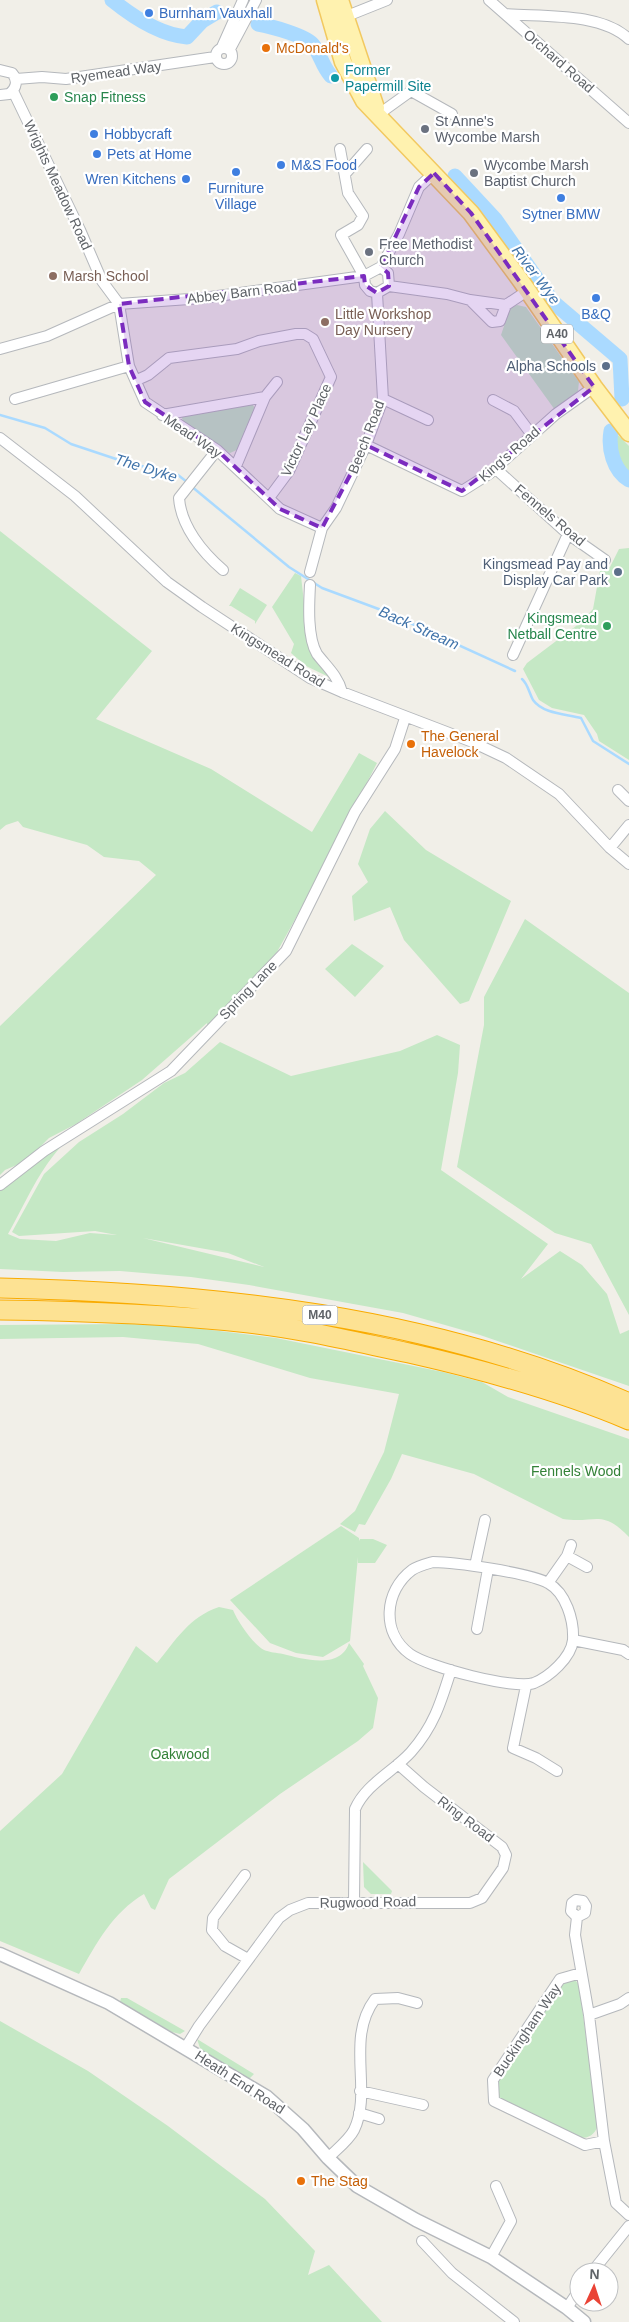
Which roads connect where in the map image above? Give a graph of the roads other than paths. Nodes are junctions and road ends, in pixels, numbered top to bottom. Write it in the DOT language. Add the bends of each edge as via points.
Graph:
graph roads {
  1 [pos="243,0"];
  2 [pos="256,0"];
  3 [pos="318,0"];
  4 [pos="325,0"];
  5 [pos="340,0"];
  6 [pos="387,0"];
  7 [pos="489,0"];
  8 [pos="506,14"];
  9 [pos="337,19"];
  10 [pos="629,39"];
  11 [pos="226,48"];
  12 [pos="215,57"];
  13 [pos="0,70"];
  14 [pos="16,79"];
  15 [pos="13,91"];
  16 [pos="0,95"];
  17 [pos="364,101"];
  18 [pos="379,114"];
  19 [pos="452,114"];
  20 [pos="629,123"];
  21 [pos="340,149"];
  22 [pos="367,149"];
  23 [pos="434,173"];
  24 [pos="345,174"];
  25 [pos="381,267"];
  26 [pos="364,276"];
  27 [pos="389,286"];
  28 [pos="527,291"];
  29 [pos="378,293"];
  30 [pos="470,300"];
  31 [pos="119,304"];
  32 [pos="506,305"];
  33 [pos="0,349"];
  34 [pos="129,366"];
  35 [pos="137,380"];
  36 [pos="277,382"];
  37 [pos="594,387"];
  38 [pos="265,397"];
  39 [pos="15,399"];
  40 [pos="383,399"];
  41 [pos="493,400"];
  42 [pos="162,415"];
  43 [pos="428,420"];
  44 [pos="629,433"];
  45 [pos="532,434"];
  46 [pos="0,438"];
  47 [pos="366,445"];
  48 [pos="217,450"];
  49 [pos="236,466"];
  50 [pos="496,469"];
  51 [pos="269,498"];
  52 [pos="322,528"];
  53 [pos="568,534"];
  54 [pos="605,560"];
  55 [pos="223,570"];
  56 [pos="310,572"];
  57 [pos="310,585"];
  58 [pos="513,655"];
  59 [pos="342,692"];
  60 [pos="405,718"];
  61 [pos="618,790"];
  62 [pos="629,801"];
  63 [pos="629,825"];
  64 [pos="610,848"];
  65 [pos="629,864"];
  66 [pos="0,1185"];
  67 [pos="0,1288"];
  68 [pos="0,1310"];
  69 [pos="629,1403"];
  70 [pos="629,1420"];
  71 [pos="485,1520"];
  72 [pos="571,1545"];
  73 [pos="567,1556"];
  74 [pos="475,1566"];
  75 [pos="587,1567"];
  76 [pos="488,1569"];
  77 [pos="548,1583"];
  78 [pos="477,1628"];
  79 [pos="573,1640"];
  80 [pos="629,1654"];
  81 [pos="451,1670"];
  82 [pos="526,1686"];
  83 [pos="398,1764"];
  84 [pos="558,1771"];
  85 [pos="244,1875"];
  86 [pos="354,1902"];
  87 [pos="470,1903"];
  88 [pos="577,1918"];
  89 [pos="0,1954"];
  90 [pos="248,1959"];
  91 [pos="581,1973"];
  92 [pos="629,1998"];
  93 [pos="417,2003"];
  94 [pos="589,2016"];
  95 [pos="186,2047"];
  96 [pos="360,2091"];
  97 [pos="423,2105"];
  98 [pos="360,2113"];
  99 [pos="378,2120"];
  100 [pos="604,2141"];
  101 [pos="328,2158"];
  102 [pos="496,2186"];
  103 [pos="629,2216"];
  104 [pos="629,2226"];
  105 [pos="422,2240"];
  106 [pos="491,2257"];
  107 [pos="600,2262"];
  108 [pos="569,2304"];
  109 [pos="566,2308"];
  110 [pos="514,2322"];
  111 [pos="584,2322"];
  1 -- 11 [label="street, Ryemead Way"];
  2 -- 11 [label="street, Ryemead Way"];
  3 -- 9 [label="main road"];
  4 -- 9 [label="main road, A40"];
  5 -- 9 [label="main road, A40"];
  6 -- 9 [label="street"];
  7 -- 8 [label="street, Orchard Road"];
  8 -- 10 [label="street" via="597,20"];
  8 -- 20 [label="street, Orchard Road"];
  9 -- 17 [label="main road, A40"];
  9 -- 17 [label="main road, A40" via="343,62"];
  9 -- 18 [label="main road, A40"];
  11 -- 12 [label="street, Ryemead Way" via="218,50"];
  11 -- 12 [label="street, Ryemead Way" via="232,57 227,63 220,63"];
  12 -- 14 [label="street, Ryemead Way" via="66,79"];
  13 -- 14 [label="street" via="8,70"];
  14 -- 15 [label="street"];
  15 -- 16 [label="street"];
  15 -- 31 [label="street, Wrights Meadow Road" via="102,281"];
  17 -- 18 [label="main road, A40"];
  18 -- 19 [label="street" via="411,91"];
  18 -- 23 [label="main road, A40"];
  21 -- 24 [label="street"];
  22 -- 24 [label="street"];
  23 -- 25 [label="street" via="419,187"];
  23 -- 28 [label="main road, A40" via="471,213"];
  24 -- 26 [label="street" via="348,193 363,216 358,225 341,235"];
  25 -- 26 [label="street, Abbey Barn Road"];
  25 -- 27 [label="street" via="388,273"];
  26 -- 29 [label="street" via="365,285"];
  26 -- 31 [label="street, Abbey Barn Road" via="203,298"];
  27 -- 29 [label="street"];
  27 -- 30 [label="street"];
  28 -- 32 [label="street"];
  28 -- 37 [label="main road, A40"];
  29 -- 40 [label="street, Beech Road"];
  30 -- 32 [label="street"];
  30 -- 32 [label="street" via="492,322 500,321"];
  31 -- 33 [label="street, Abbey Barn Road" via="47,336"];
  31 -- 34 [label="street, Mead Way"];
  34 -- 35 [label="street, Mead Way"];
  34 -- 39 [label="street"];
  35 -- 42 [label="street, Mead Way" via="146,402"];
  35 -- 51 [label="street, Victor Lay Place" via="169,358 237,349 296,334 305,334 313,339 331,377 289,471"];
  36 -- 38 [label="street"];
  37 -- 44 [label="main road, A40"];
  37 -- 45 [label="street, King's Road"];
  38 -- 42 [label="street"];
  38 -- 49 [label="street"];
  40 -- 43 [label="street"];
  40 -- 47 [label="street, Beech Road"];
  41 -- 45 [label="street" via="514,411"];
  42 -- 48 [label="street, Mead Way"];
  45 -- 50 [label="street, King's Road"];
  46 -- 59 [label="street, Kingsmead Road" via="75,496 167,582 310,678"];
  47 -- 50 [label="street, King's Road" via="462,491"];
  47 -- 52 [label="street, Beech Road" via="336,508"];
  48 -- 49 [label="street, Mead Way"];
  48 -- 55 [label="street" via="179,498 180,513 205,554"];
  49 -- 51 [label="street, Mead Way"];
  50 -- 53 [label="street, Fennels Road"];
  51 -- 52 [label="street, Mead Way" via="280,509"];
  52 -- 56 [label="street, Beech Road"];
  53 -- 54 [label="street, Fennels Road"];
  53 -- 58 [label="street"];
  57 -- 59 [label="street" via="308,618 316,652 339,681"];
  59 -- 60 [label="street, Kingsmead Road"];
  60 -- 64 [label="street, Kingsmead Road" via="470,741 506,758 559,794"];
  60 -- 66 [label="street, Spring Lane" via="395,749 355,812 286,951 171,1071 44,1151"];
  61 -- 62 [label="street"];
  63 -- 64 [label="street"];
  64 -- 65 [label="street, Kingsmead Road"];
  67 -- 69 [label="highway, M40" via="146,1294 238,1302 351,1319 431,1335 480,1349"];
  68 -- 70 [label="highway, M40" via="100,1312 250,1323 332,1337 507,1377"];
  71 -- 74 [label="street"];
  72 -- 73 [label="street"];
  73 -- 75 [label="street"];
  73 -- 77 [label="street"];
  74 -- 76 [label="street"];
  74 -- 81 [label="street" via="433,1562 413,1569 398,1583 390,1600 389,1620 394,1636 410,1654 426,1663"];
  76 -- 77 [label="street"];
  76 -- 78 [label="street"];
  77 -- 79 [label="street" via="561,1594 566,1604"];
  79 -- 80 [label="street"];
  79 -- 82 [label="street" via="560,1664 546,1678"];
  81 -- 82 [label="street"];
  81 -- 83 [label="street" via="436,1719"];
  82 -- 84 [label="street" via="514,1748"];
  83 -- 86 [label="street" via="364,1794 355,1809"];
  83 -- 87 [label="street, Ring Road" via="502,1847 506,1855 503,1868 482,1898"];
  85 -- 90 [label="street" via="213,1918 212,1930 225,1946"];
  86 -- 87 [label="street, Rugwood Road"];
  86 -- 90 [label="street, Rugwood Road" via="308,1903 290,1910"];
  88 -- 91 [label="street, Buckingham Way" via="575,1935"];
  89 -- 95 [label="street, Heath End Road" via="90,1993"];
  90 -- 95 [label="street, Rugwood Road"];
  91 -- 94 [label="street, Buckingham Way"];
  91 -- 100 [label="street, Buckingham Way" via="560,1979 493,2080 494,2101 584,2145"];
  92 -- 94 [label="street"];
  93 -- 96 [label="street" via="398,1998 375,1999 367,2009 359,2052"];
  94 -- 100 [label="street, Buckingham Way"];
  95 -- 101 [label="street, Heath End Road" via="282,2108"];
  96 -- 97 [label="street"];
  96 -- 98 [label="street"];
  98 -- 99 [label="street"];
  98 -- 101 [label="street" via="354,2131"];
  100 -- 103 [label="street, Buckingham Way" via="616,2204"];
  101 -- 106 [label="street, Heath End Road" via="357,2186 381,2201"];
  102 -- 106 [label="street" via="511,2220"];
  104 -- 107 [label="street"];
  105 -- 110 [label="street" via="452,2273"];
  106 -- 109 [label="street, Heath End Road"];
  108 -- 109 [label="street"];
  109 -- 111 [label="street, Heath End Road"];
}
